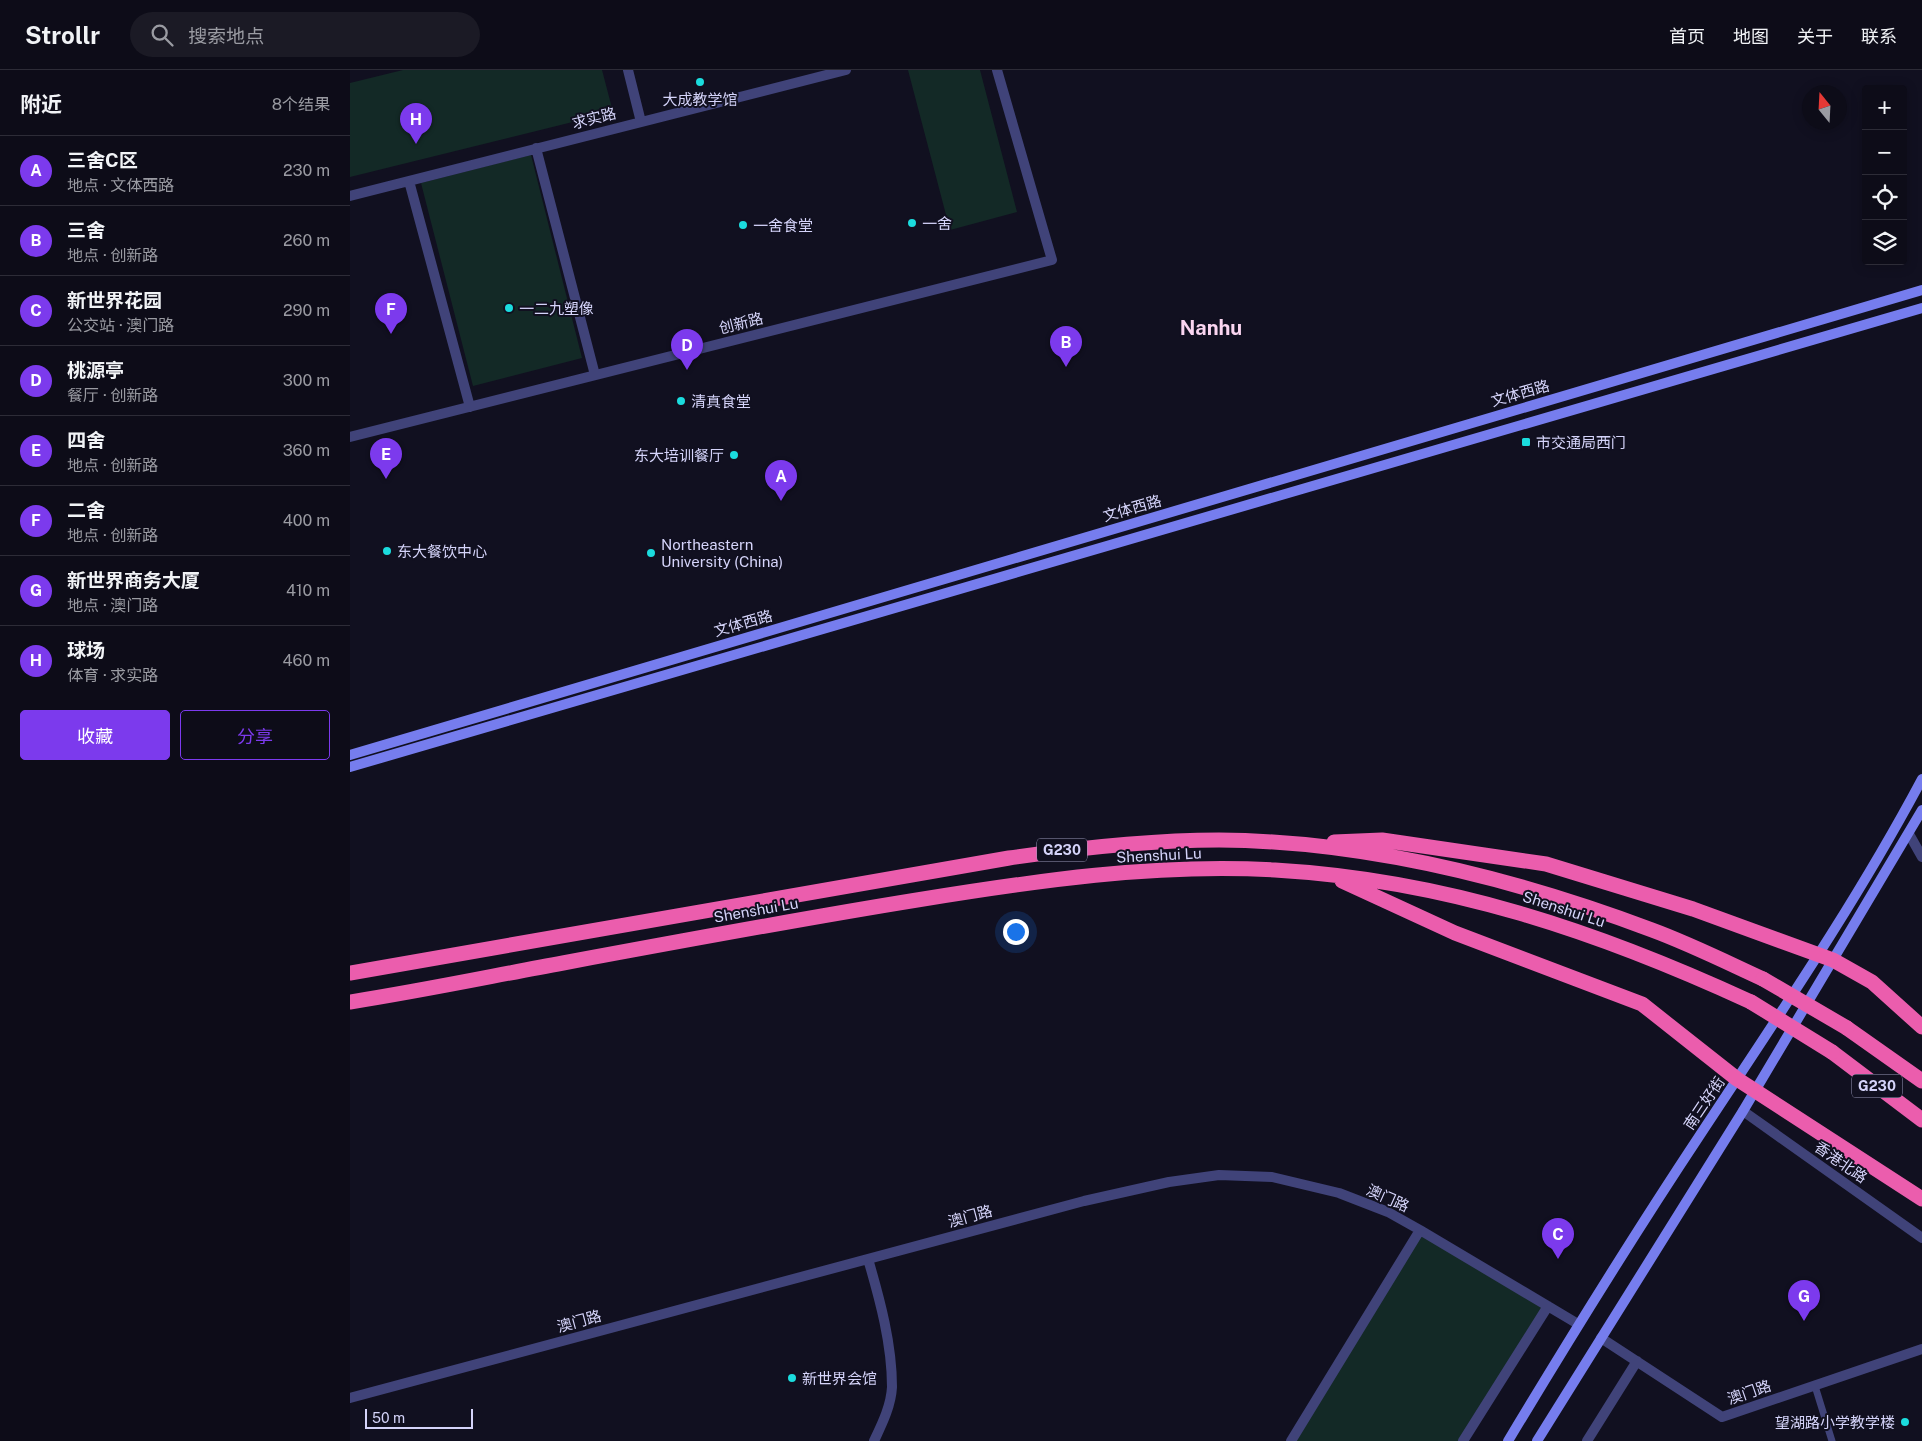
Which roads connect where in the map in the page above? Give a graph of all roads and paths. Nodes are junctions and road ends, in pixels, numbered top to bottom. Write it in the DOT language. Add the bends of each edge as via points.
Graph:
graph roads {
  1 [pos="628,70"];
  2 [pos="846,70"];
  3 [pos="997,70"];
  4 [pos="641,122"];
  5 [pos="536,148"];
  6 [pos="409,181"];
  7 [pos="350,196"];
  8 [pos="1922,290"];
  9 [pos="1922,308"];
  10 [pos="595,375"];
  11 [pos="470,407"];
  12 [pos="350,437"];
  13 [pos="350,755"];
  14 [pos="350,767"];
  15 [pos="1922,780"];
  16 [pos="1922,810"];
  17 [pos="1909,834"];
  18 [pos="1271,843"];
  19 [pos="1922,857"];
  20 [pos="1328,876"];
  21 [pos="1826,958"];
  22 [pos="350,973"];
  23 [pos="350,1002"];
  24 [pos="1922,1027"];
  25 [pos="1737,1079"];
  26 [pos="1922,1081"];
  27 [pos="1753,1090"];
  28 [pos="1743,1111"];
  29 [pos="1922,1120"];
  30 [pos="1922,1199"];
  31 [pos="1420,1230"];
  32 [pos="1922,1238"];
  33 [pos="868,1259"];
  34 [pos="1548,1306"];
  35 [pos="1578,1324"];
  36 [pos="1601,1338"];
  37 [pos="1922,1349"];
  38 [pos="1637,1361"];
  39 [pos="1815,1386"];
  40 [pos="350,1398"];
  41 [pos="874,1441"];
  42 [pos="1291,1441"];
  43 [pos="1463,1441"];
  44 [pos="1508,1441"];
  45 [pos="1537,1441"];
  46 [pos="1587,1441"];
  47 [pos="1832,1441"];
  1 -- 4 [label="street"];
  2 -- 4 [label="street, 求实路"];
  3 -- 10 [label="street, 创新路" via="1052,260"];
  4 -- 5 [label="street, 求实路"];
  5 -- 6 [label="street, 求实路"];
  5 -- 10 [label="street"];
  6 -- 7 [label="street, 求实路"];
  6 -- 11 [label="street"];
  8 -- 13 [label="street, 文体西路"];
  9 -- 14 [label="street, 文体西路"];
  10 -- 11 [label="street, 创新路"];
  11 -- 12 [label="street, 创新路"];
  15 -- 21 [label="street, 南三好街"];
  16 -- 17 [label="street"];
  17 -- 19 [label="street"];
  17 -- 21 [label="street"];
  18 -- 21 [label="highway" via="1382,840 1546,864 1693,909"];
  18 -- 22 [label="highway, Shenshui Lu / G230" via="1181,841 1058,850"];
  18 -- 26 [label="highway, Shenshui Lu / G230, bridge" via="1406,860 1462,871 1527,888 1654,930 1763,979 1847,1028"];
  20 -- 23 [label="highway, Shenshui Lu / G230" via="1276,870 1183,870 1025,884 838,913"];
  20 -- 25 [label="highway" via="1455,932 1642,1004"];
  20 -- 29 [label="highway, Shenshui Lu / G230, bridge" via="1389,882 1492,904 1642,953 1751,1002 1832,1052"];
  21 -- 24 [label="highway" via="1872,982"];
  21 -- 25 [label="street, 南三好街"];
  21 -- 27 [label="street"];
  25 -- 27 [label="highway"];
  25 -- 35 [label="street, 南三好街"];
  27 -- 28 [label="street"];
  27 -- 30 [label="highway"];
  28 -- 32 [label="street, 香港北路"];
  28 -- 36 [label="street"];
  31 -- 33 [label="street, 澳门路" via="1388,1212 1339,1193 1272,1177 1219,1176 1169,1182 1084,1201"];
  31 -- 34 [label="street, 澳门路"];
  31 -- 42 [label="street"];
  33 -- 40 [label="street, 澳门路"];
  33 -- 41 [label="street" via="882,1310 892,1388 886,1415"];
  34 -- 35 [label="street, 澳门路"];
  34 -- 43 [label="street"];
  35 -- 44 [label="street, 南三好街"];
  36 -- 38 [label="street, 澳门路"];
  36 -- 45 [label="street"];
  37 -- 39 [label="street, 澳门路"];
  38 -- 39 [label="street, 澳门路" via="1722,1417"];
  38 -- 46 [label="street"];
  39 -- 47 [label="lane"];
}
